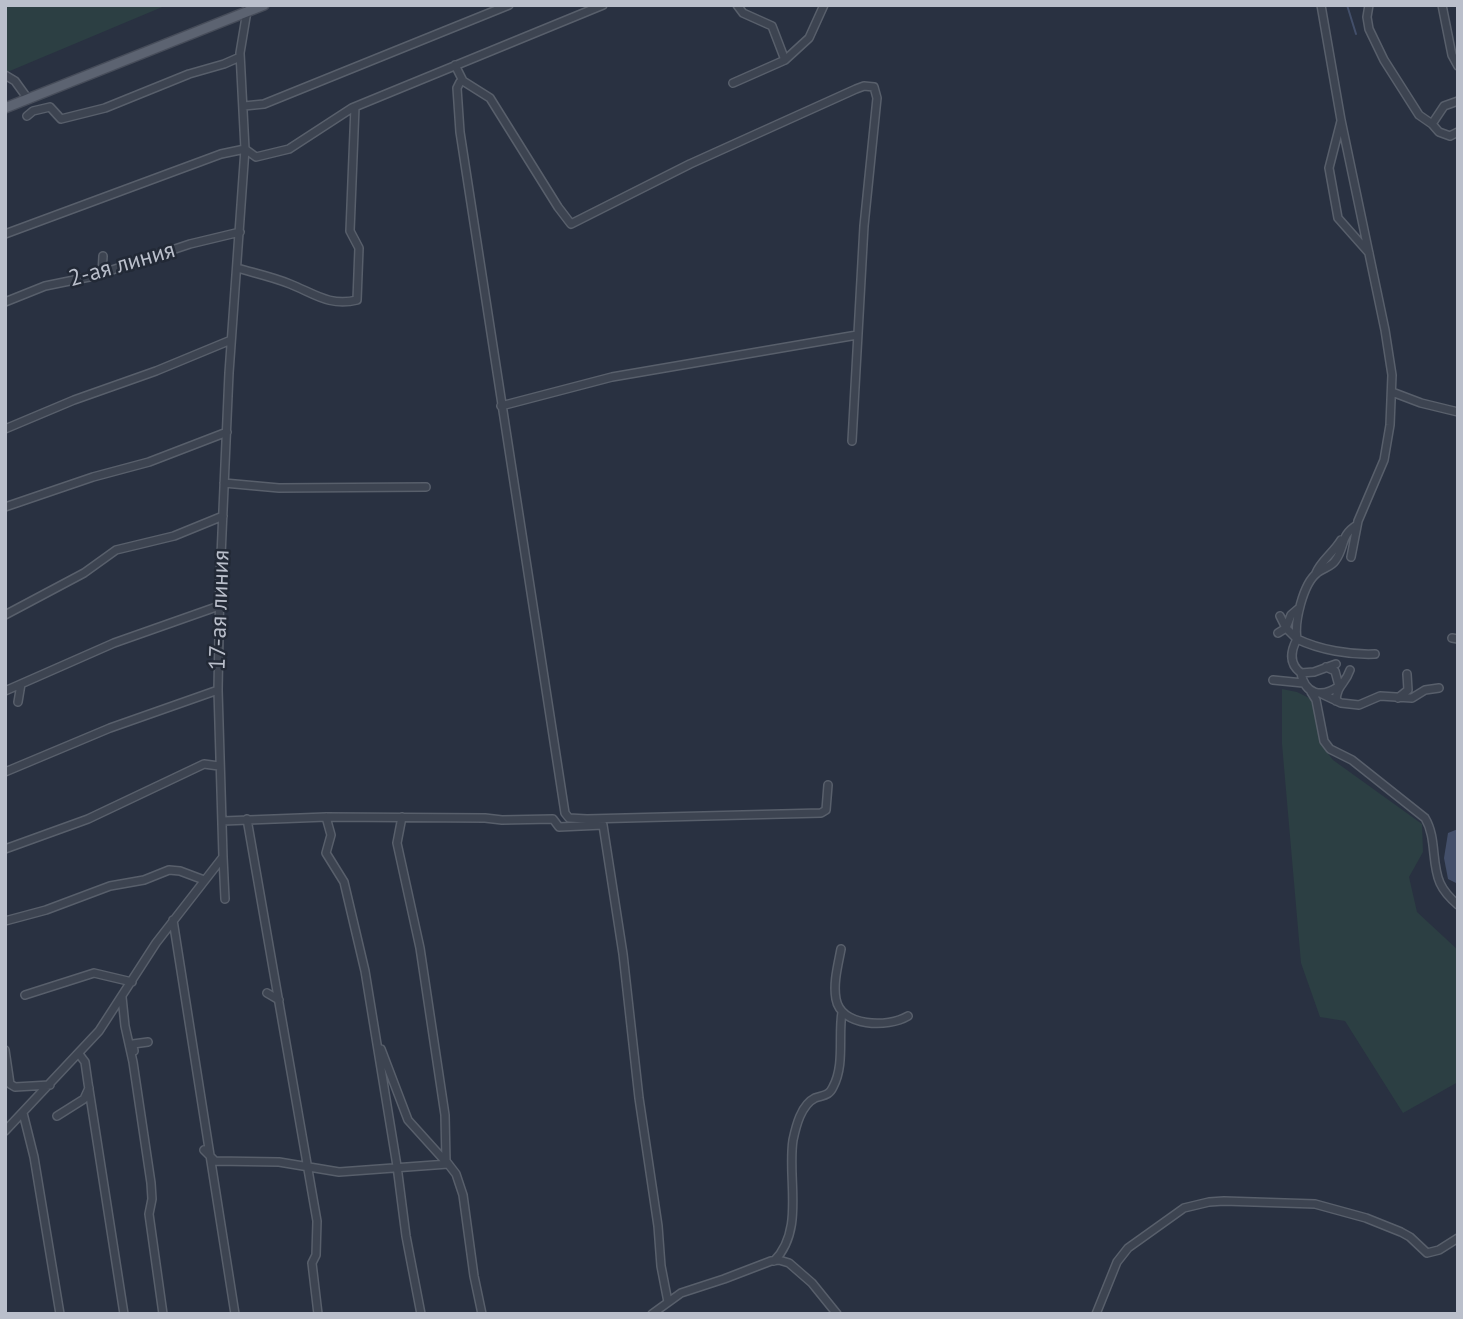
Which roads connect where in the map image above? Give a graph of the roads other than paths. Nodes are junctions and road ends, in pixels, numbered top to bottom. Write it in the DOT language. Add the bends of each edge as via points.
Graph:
graph roads {
  1 [pos="264,5"];
  2 [pos="509,5"];
  3 [pos="603,5"];
  4 [pos="737,5"];
  5 [pos="824,5"];
  6 [pos="1321,5"];
  7 [pos="1369,5"];
  8 [pos="1442,5"];
  9 [pos="247,9"];
  10 [pos="240,57"];
  11 [pos="785,60"];
  12 [pos="455,65"];
  13 [pos="1458,66"];
  14 [pos="5,75"];
  15 [pos="463,81"];
  16 [pos="733,83"];
  17 [pos="28,99"];
  18 [pos="1458,100"];
  19 [pos="244,106"];
  20 [pos="355,107"];
  21 [pos="5,108"];
  22 [pos="27,116"];
  23 [pos="1341,120"];
  24 [pos="1432,124"];
  25 [pos="1458,132"];
  26 [pos="245,149"];
  27 [pos="240,232"];
  28 [pos="5,234"];
  29 [pos="1369,253"];
  30 [pos="103,256"];
  31 [pos="237,268"];
  32 [pos="102,274"];
  33 [pos="5,302"];
  34 [pos="857,335"];
  35 [pos="231,340"];
  36 [pos="1392,392"];
  37 [pos="501,407"];
  38 [pos="1458,412"];
  39 [pos="5,429"];
  40 [pos="227,432"];
  41 [pos="852,441"];
  42 [pos="224,483"];
  43 [pos="426,486"];
  44 [pos="5,507"];
  45 [pos="223,516"];
  46 [pos="1357,525"];
  47 [pos="1351,556"];
  48 [pos="219,606"];
  49 [pos="1298,608"];
  50 [pos="5,615"];
  51 [pos="1279,616"];
  52 [pos="1286,628"];
  53 [pos="1278,634"];
  54 [pos="1297,639"];
  55 [pos="1375,654"];
  56 [pos="1292,660"];
  57 [pos="1336,664"];
  58 [pos="1325,667"];
  59 [pos="1350,670"];
  60 [pos="1301,673"];
  61 [pos="1407,674"];
  62 [pos="1273,680"];
  63 [pos="1300,682"];
  64 [pos="20,684"];
  65 [pos="1339,686"];
  66 [pos="1439,688"];
  67 [pos="218,690"];
  68 [pos="5,691"];
  69 [pos="1311,692"];
  70 [pos="1322,694"];
  71 [pos="1407,696"];
  72 [pos="1336,701"];
  73 [pos="18,702"];
  74 [pos="219,766"];
  75 [pos="5,772"];
  76 [pos="828,785"];
  77 [pos="326,817"];
  78 [pos="402,817"];
  79 [pos="247,819"];
  80 [pos="223,821"];
  81 [pos="5,849"];
  82 [pos="223,857"];
  83 [pos="204,880"];
  84 [pos="225,899"];
  85 [pos="1457,904"];
  86 [pos="5,920"];
  87 [pos="173,920"];
  88 [pos="841,949"];
  89 [pos="132,982"];
  90 [pos="267,993"];
  91 [pos="25,995"];
  92 [pos="122,996"];
  93 [pos="279,1000"];
  94 [pos="842,1012"];
  95 [pos="908,1016"];
  96 [pos="377,1040"];
  97 [pos="148,1042"];
  98 [pos="5,1050"];
  99 [pos="79,1054"];
  100 [pos="133,1062"];
  101 [pos="50,1085"];
  102 [pos="89,1087"];
  103 [pos="77,1104"];
  104 [pos="23,1113"];
  105 [pos="93,1115"];
  106 [pos="57,1116"];
  107 [pos="5,1131"];
  108 [pos="204,1150"];
  109 [pos="211,1157"];
  110 [pos="448,1164"];
  111 [pos="397,1166"];
  112 [pos="306,1167"];
  113 [pos="1458,1238"];
  114 [pos="774,1261"];
  115 [pos="668,1302"];
  116 [pos="60,1314"];
  117 [pos="124,1314"];
  118 [pos="163,1314"];
  119 [pos="234,1314"];
  120 [pos="318,1314"];
  121 [pos="421,1314"];
  122 [pos="482,1314"];
  123 [pos="652,1314"];
  124 [pos="837,1314"];
  125 [pos="1096,1314"];
  1 -- 9 [label="main road"];
  2 -- 19 [label="street" via="264,104"];
  3 -- 12 [label="street"];
  4 -- 11 [label="street" via="743,13 772,26"];
  5 -- 11 [label="street" via="809,38"];
  6 -- 23 [label="street"];
  7 -- 24 [label="street" via="1369,29 1384,60 1419,115"];
  8 -- 13 [label="street"];
  9 -- 10 [label="street, 17-ая линия"];
  9 -- 17 [label="main road"];
  10 -- 19 [label="street, 17-ая линия"];
  10 -- 22 [label="street" via="105,108 61,119 50,107"];
  11 -- 16 [label="street"];
  12 -- 15 [label="street"];
  12 -- 20 [label="street"];
  14 -- 17 [label="street"];
  15 -- 34 [label="street" via="491,98 572,224 698,160 856,89 874,88 877,97"];
  15 -- 37 [label="street" via="457,88 460,132"];
  17 -- 21 [label="main road"];
  18 -- 24 [label="street" via="1444,106"];
  19 -- 26 [label="street, 17-ая линия"];
  20 -- 26 [label="street" via="289,149 256,157"];
  20 -- 31 [label="street" via="350,231 359,248 356,300 325,301 288,283"];
  23 -- 29 [label="street"];
  23 -- 29 [label="street" via="1329,168 1338,218"];
  24 -- 25 [label="street" via="1450,136"];
  26 -- 27 [label="street, 17-ая линия"];
  26 -- 28 [label="street" via="194,163"];
  27 -- 31 [label="street, 17-ая линия"];
  27 -- 32 [label="street, 2-ая линия"];
  29 -- 36 [label="street"];
  30 -- 32 [label="street"];
  31 -- 35 [label="street, 17-ая линия"];
  32 -- 33 [label="street, 2-ая линия" via="46,286"];
  34 -- 37 [label="street" via="604,379"];
  34 -- 41 [label="street"];
  35 -- 39 [label="street"];
  35 -- 40 [label="street, 17-ая линия"];
  36 -- 38 [label="street"];
  36 -- 46 [label="street" via="1384,460"];
  37 -- 76 [label="street" via="569,818 821,813 826,810"];
  40 -- 42 [label="street, 17-ая линия"];
  40 -- 44 [label="street"];
  42 -- 43 [label="street" via="279,488"];
  42 -- 45 [label="street, 17-ая линия"];
  45 -- 48 [label="street, 17-ая линия"];
  45 -- 50 [label="street" via="160,540 116,550 84,573"];
  46 -- 47 [label="street"];
  46 -- 49 [label="street" via="1347,531 1335,562 1316,573"];
  48 -- 64 [label="street" via="137,634"];
  48 -- 67 [label="street, 17-ая линия"];
  49 -- 52 [label="street"];
  49 -- 54 [label="street"];
  51 -- 52 [label="street"];
  52 -- 53 [label="street"];
  52 -- 54 [label="street"];
  54 -- 55 [label="street" via="1324,648"];
  54 -- 56 [label="street"];
  56 -- 60 [label="street"];
  56 -- 63 [label="street" via="1291,674"];
  57 -- 58 [label="street"];
  58 -- 60 [label="street"];
  58 -- 65 [label="street" via="1335,671"];
  59 -- 65 [label="street"];
  60 -- 63 [label="street"];
  61 -- 71 [label="street"];
  62 -- 63 [label="street"];
  63 -- 69 [label="street"];
  64 -- 68 [label="street"];
  64 -- 73 [label="street"];
  65 -- 70 [label="street"];
  65 -- 72 [label="street"];
  66 -- 71 [label="street"];
  67 -- 74 [label="street, 17-ая линия"];
  67 -- 75 [label="street"];
  69 -- 70 [label="street"];
  69 -- 85 [label="street" via="1330,749 1352,760 1426,818 1440,883"];
  70 -- 72 [label="street"];
  71 -- 72 [label="street" via="1372,698 1359,705"];
  74 -- 80 [label="street, 17-ая линия"];
  74 -- 81 [label="street" via="204,764 88,819"];
  77 -- 78 [label="street"];
  77 -- 79 [label="street"];
  77 -- 96 [label="street" via="331,835 326,853 344,882"];
  78 -- 110 [label="street" via="397,844 420,948"];
  78 -- 115 [label="street" via="553,819 559,827 603,825"];
  79 -- 80 [label="street"];
  79 -- 93 [label="street"];
  80 -- 82 [label="street, 17-ая линия"];
  82 -- 83 [label="street"];
  82 -- 84 [label="street, 17-ая линия"];
  83 -- 86 [label="street" via="169,870"];
  83 -- 87 [label="street"];
  87 -- 89 [label="street"];
  87 -- 109 [label="street"];
  88 -- 94 [label="street" via="835,998"];
  89 -- 91 [label="street" via="94,973"];
  89 -- 92 [label="street"];
  90 -- 93 [label="street"];
  92 -- 99 [label="street"];
  92 -- 100 [label="street"];
  93 -- 112 [label="street"];
  94 -- 95 [label="street" via="881,1024"];
  94 -- 114 [label="street" via="841,1048 832,1089 806,1105 793,1140 793,1211 788,1242"];
  96 -- 110 [label="street" via="408,1120"];
  96 -- 111 [label="street"];
  97 -- 100 [label="street" via="133,1044"];
  98 -- 101 [label="street" via="10,1084"];
  99 -- 101 [label="street"];
  99 -- 102 [label="street"];
  100 -- 118 [label="street" via="151,1183 149,1214"];
  101 -- 104 [label="street"];
  102 -- 103 [label="street"];
  102 -- 105 [label="street"];
  103 -- 105 [label="street"];
  103 -- 106 [label="street"];
  104 -- 107 [label="street"];
  104 -- 116 [label="street"];
  105 -- 117 [label="street"];
  108 -- 109 [label="street"];
  109 -- 112 [label="street" via="215,1161"];
  109 -- 119 [label="street"];
  110 -- 111 [label="street"];
  110 -- 122 [label="street" via="463,1195"];
  111 -- 112 [label="street" via="339,1172"];
  111 -- 121 [label="street"];
  112 -- 120 [label="street" via="317,1222 312,1263"];
  113 -- 125 [label="street" via="1427,1254 1401,1232 1327,1207 1250,1200 1194,1205 1128,1248 1117,1262"];
  114 -- 115 [label="street"];
  114 -- 124 [label="street" via="794,1267"];
  115 -- 123 [label="street"];
}
